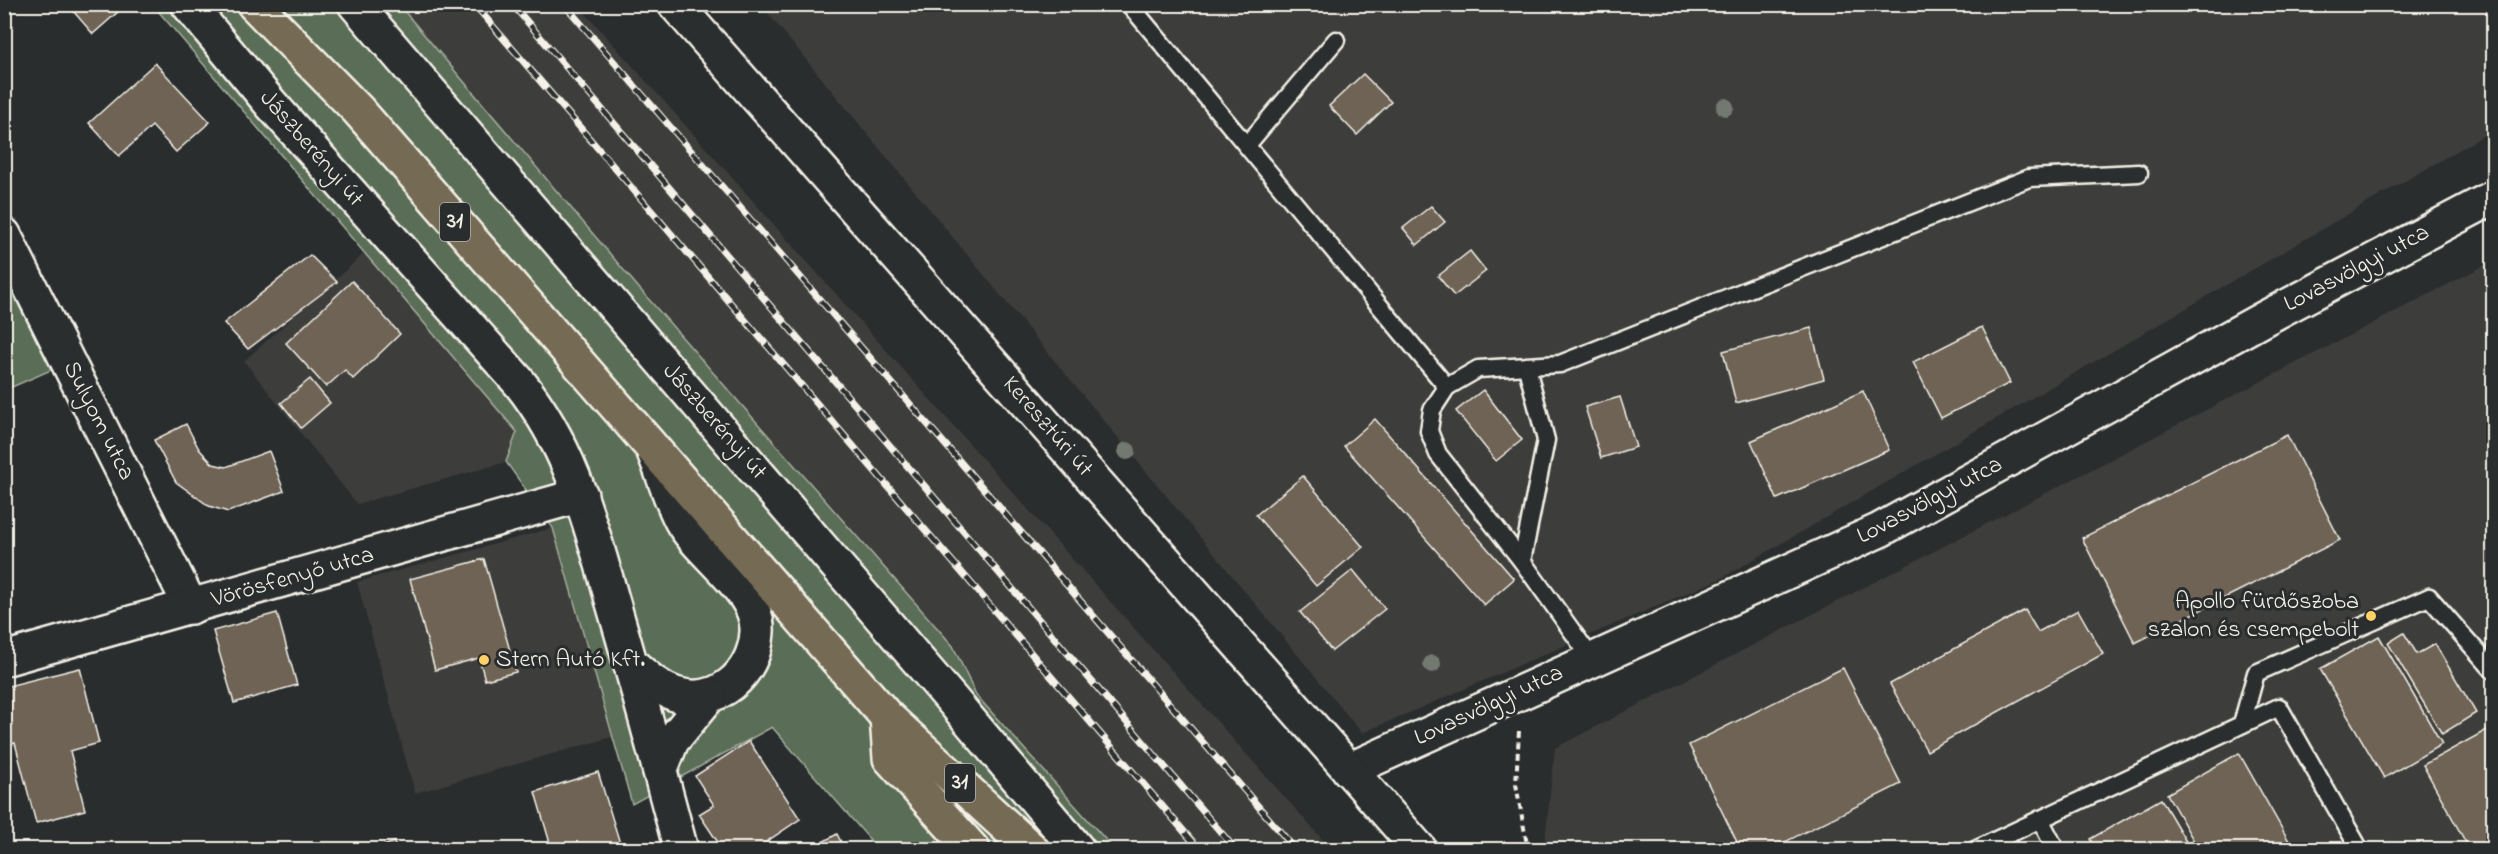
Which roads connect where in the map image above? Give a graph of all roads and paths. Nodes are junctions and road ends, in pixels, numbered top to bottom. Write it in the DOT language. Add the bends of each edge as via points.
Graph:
graph roads {
  1 [pos="188,4"];
  2 [pos="254,4"];
  3 [pos="675,4"];
  4 [pos="1129,4"];
  5 [pos="360,9"];
  6 [pos="1336,40"];
  7 [pos="1246,145"];
  8 [pos="2139,173"];
  9 [pos="2493,197"];
  10 [pos="4,235"];
  11 [pos="1527,368"];
  12 [pos="1447,387"];
  13 [pos="651,445"];
  14 [pos="581,495"];
  15 [pos="1522,561"];
  16 [pos="191,607"];
  17 [pos="4,659"];
  18 [pos="1592,659"];
  19 [pos="630,663"];
  20 [pos="2493,670"];
  21 [pos="1522,690"];
  22 [pos="710,696"];
  23 [pos="888,717"];
  24 [pos="2242,724"];
  25 [pos="1349,770"];
  26 [pos="660,771"];
  27 [pos="2040,819"];
  28 [pos="1073,847"];
  29 [pos="681,849"];
  30 [pos="973,849"];
  31 [pos="1032,849"];
  32 [pos="1420,849"];
  33 [pos="1528,849"];
  34 [pos="1975,849"];
  35 [pos="2056,849"];
  36 [pos="2360,849"];
  1 -- 14 [label="street, Jászberényi út" via="271,104 541,409"];
  2 -- 13 [label="main road, 31" via="358,110"];
  3 -- 25 [label="street, Keresztúri út"];
  4 -- 7 [label="lane"];
  5 -- 28 [label="street, Jászberényi út" via="953,700"];
  6 -- 7 [label="lane"];
  7 -- 12 [label="lane"];
  8 -- 11 [label="lane" via="2029,178 1560,364"];
  9 -- 18 [label="street, Lovasvölgyi utca" via="1880,530"];
  10 -- 16 [label="street, Sulyom utca"];
  11 -- 12 [label="lane" via="1478,369"];
  11 -- 15 [label="lane" via="1546,440"];
  12 -- 15 [label="lane" via="1432,410 1429,431 1437,454"];
  13 -- 22 [label="street" via="681,522 749,602 755,616 757,631 748,663 724,690"];
  13 -- 23 [label="main road, 31"];
  14 -- 16 [label="street, Vörösfenyő utca"];
  14 -- 19 [label="street, Jászberényi út"];
  15 -- 18 [label="lane"];
  16 -- 17 [label="street, Vörösfenyő utca"];
  18 -- 21 [label="street, Lovasvölgyi utca"];
  19 -- 22 [label="street" via="660,688 692,698"];
  19 -- 26 [label="street, Jászberényi út"];
  20 -- 24 [label="lane" via="2429,597 2256,673"];
  21 -- 25 [label="street, Lovasvölgyi utca"];
  21 -- 33 [label="path" via="1516,784"];
  22 -- 26 [label="street" via="672,741"];
  23 -- 30 [label="main road, 31" via="890,758"];
  23 -- 31 [label="main road, 31"];
  24 -- 27 [label="lane"];
  24 -- 36 [label="lane" via="2278,707"];
  25 -- 32 [label="street, Keresztúri út"];
  26 -- 29 [label="street, Jászberényi út"];
  27 -- 34 [label="lane"];
  27 -- 35 [label="lane"];
}
